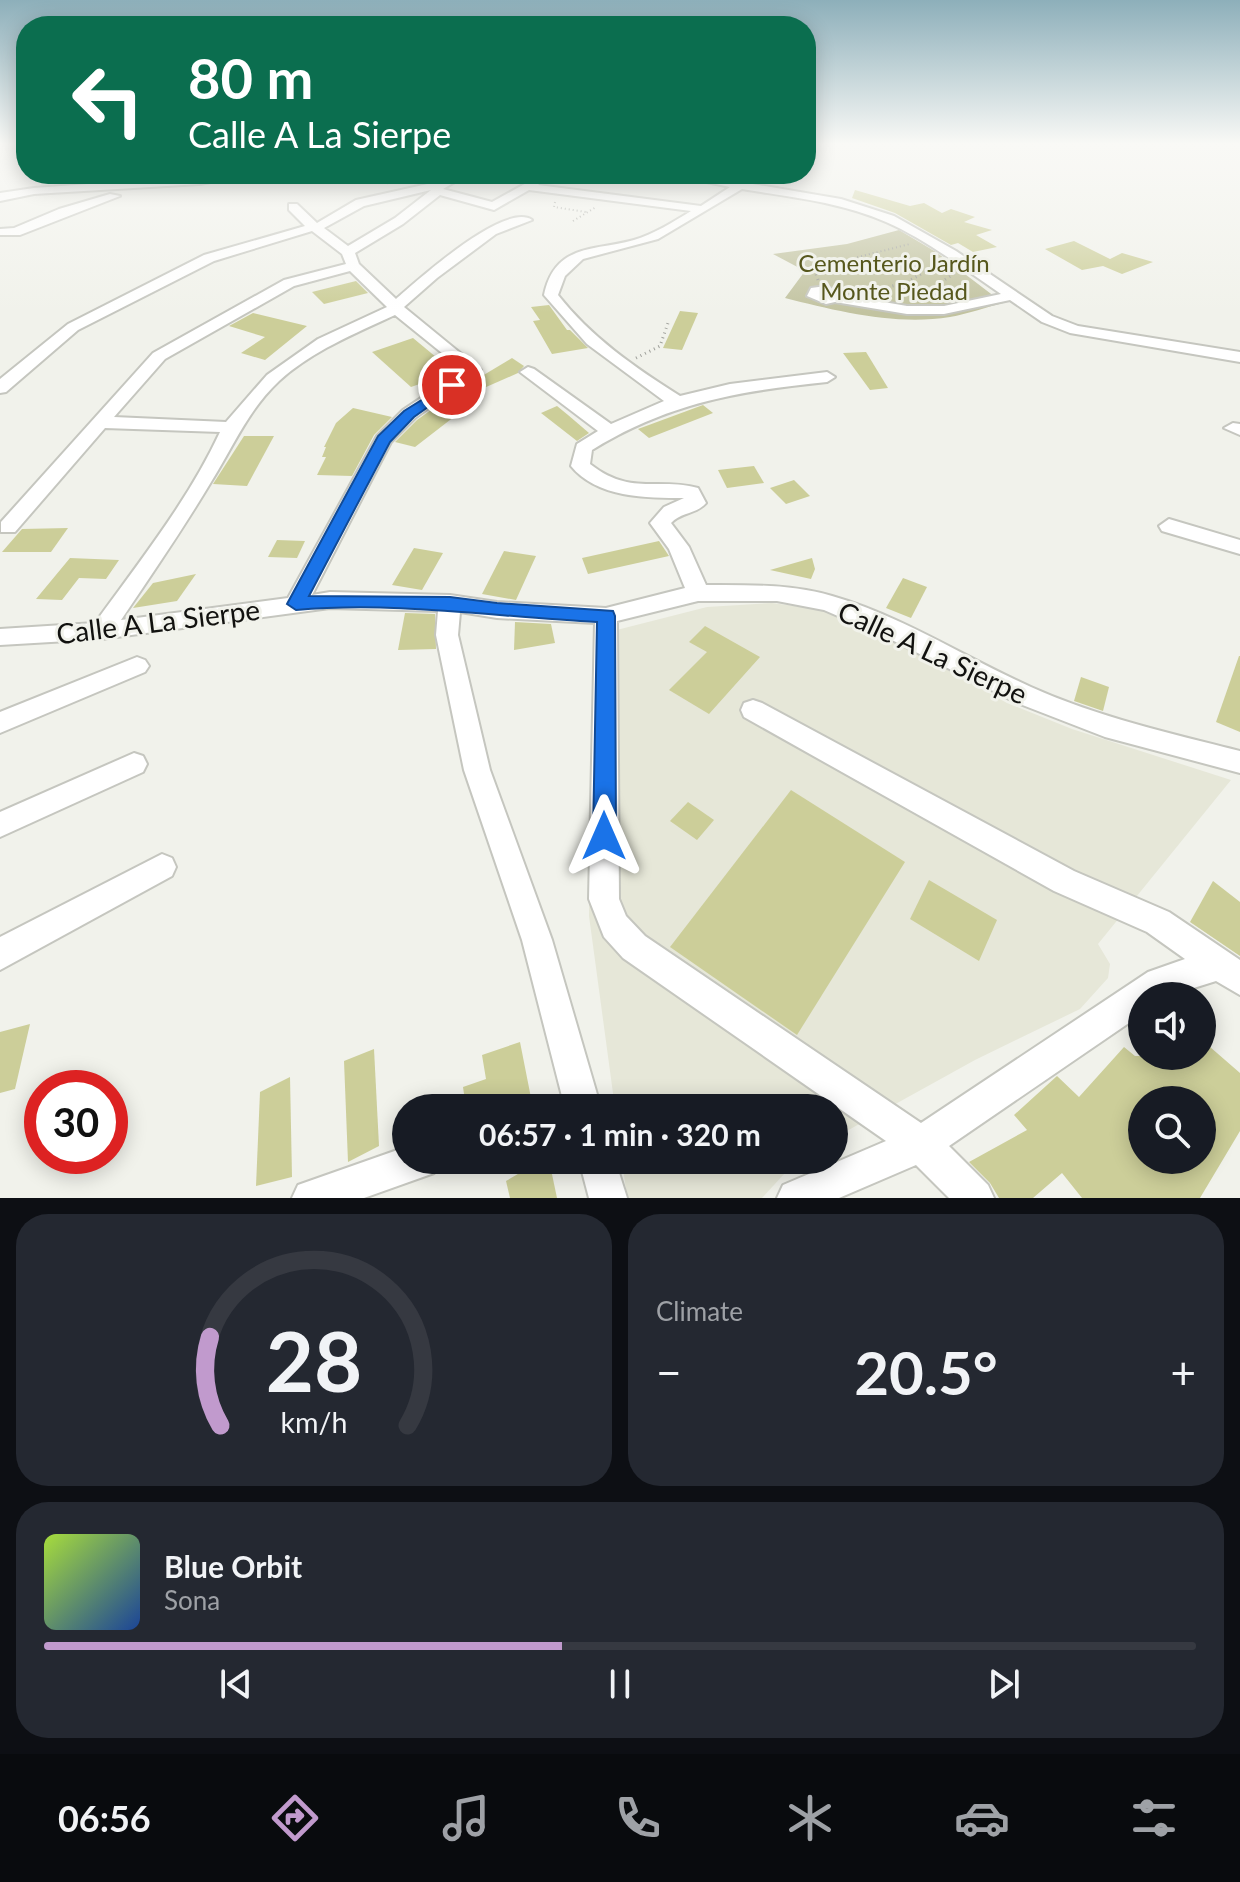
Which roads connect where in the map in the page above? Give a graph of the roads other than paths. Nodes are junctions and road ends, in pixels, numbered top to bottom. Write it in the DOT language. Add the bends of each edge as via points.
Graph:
graph roads {
  1 [pos="23,201"];
  2 [pos="37,201"];
  3 [pos="96,201"];
  4 [pos="369,201"];
  5 [pos="422,201"];
  6 [pos="478,201"];
  7 [pos="504,201"];
  8 [pos="637,201"];
  9 [pos="714,201"];
  10 [pos="830,201"];
  11 [pos="30,202"];
  12 [pos="293,207"];
  13 [pos="700,209"];
  14 [pos="526,220"];
  15 [pos="315,228"];
  16 [pos="1,233"];
  17 [pos="350,259"];
  18 [pos="831,295"];
  19 [pos="1011,296"];
  20 [pos="397,307"];
  21 [pos="1240,357"];
  22 [pos="528,372"];
  23 [pos="827,377"];
  24 [pos="0,388"];
  25 [pos="677,402"];
  26 [pos="98,422"];
  27 [pos="231,427"];
  28 [pos="609,431"];
  29 [pos="1169,526"];
  30 [pos="8,527"];
  31 [pos="1240,547"];
  32 [pos="698,593"];
  33 [pos="450,603"];
  34 [pos="296,604"];
  35 [pos="606,616"];
  36 [pos="102,631"];
  37 [pos="0,637"];
  38 [pos="137,666"];
  39 [pos="753,710"];
  40 [pos="0,723"];
  41 [pos="1240,762"];
  42 [pos="134,764"];
  43 [pos="0,825"];
  44 [pos="162,867"];
  45 [pos="0,954"];
  46 [pos="1229,972"];
  47 [pos="577,1094"];
  48 [pos="921,1144"];
  49 [pos="392,1170"];
  50 [pos="601,1174"];
  51 [pos="311,1198"];
  52 [pos="608,1198"];
  53 [pos="796,1198"];
  54 [pos="975,1198"];
  1 -- 11 [label="street"];
  2 -- 11 [label="street"];
  3 -- 16 [label="street"];
  4 -- 15 [label="street"];
  5 -- 17 [label="street"];
  6 -- 7 [label="street" via="494,206"];
  8 -- 13 [label="street"];
  9 -- 13 [label="street"];
  10 -- 19 [label="street" via="890,219"];
  11 -- 16 [label="street"];
  12 -- 15 [label="street"];
  13 -- 25 [label="street" via="637,243 586,252 552,285 551,295 563,313 597,347"];
  14 -- 20 [label="street" via="492,231"];
  15 -- 17 [label="street"];
  15 -- 24 [label="street" via="197,263 73,327"];
  17 -- 20 [label="street"];
  17 -- 26 [label="street" via="289,283 159,356"];
  18 -- 19 [label="street" via="901,309 944,310"];
  19 -- 21 [label="street" via="1075,330"];
  20 -- 27 [label="street" via="323,342 273,378"];
  20 -- 34 [label="street" via="473,370 409,414 383,440"];
  22 -- 28 [label="street"];
  23 -- 25 [label="street" via="705,392"];
  25 -- 28 [label="street"];
  26 -- 27 [label="street"];
  26 -- 30 [label="street"];
  27 -- 36 [label="street" via="172,530"];
  28 -- 32 [label="street" via="583,448 580,466 602,483 650,492 691,492 696,503 671,511 660,523 679,547"];
  29 -- 31 [label="street"];
  32 -- 35 [label="street, Calle A La Sierpe"];
  32 -- 41 [label="street, Calle A La Sierpe" via="777,593 829,603 1049,705 1114,730"];
  33 -- 34 [label="street, Calle A La Sierpe"];
  33 -- 35 [label="street, Calle A La Sierpe"];
  33 -- 47 [label="street" via="447,635 477,770 537,940"];
  34 -- 36 [label="street, Calle A La Sierpe"];
  35 -- 48 [label="street" via="604,899 615,926 634,947"];
  36 -- 37 [label="street, Calle A La Sierpe"];
  38 -- 40 [label="street"];
  39 -- 46 [label="street" via="1064,881 1158,922"];
  42 -- 43 [label="street"];
  44 -- 45 [label="street"];
  46 -- 48 [label="street" via="1159,983"];
  48 -- 53 [label="street"];
  48 -- 54 [label="street"];
  49 -- 51 [label="street"];
  50 -- 52 [label="street"];
}
